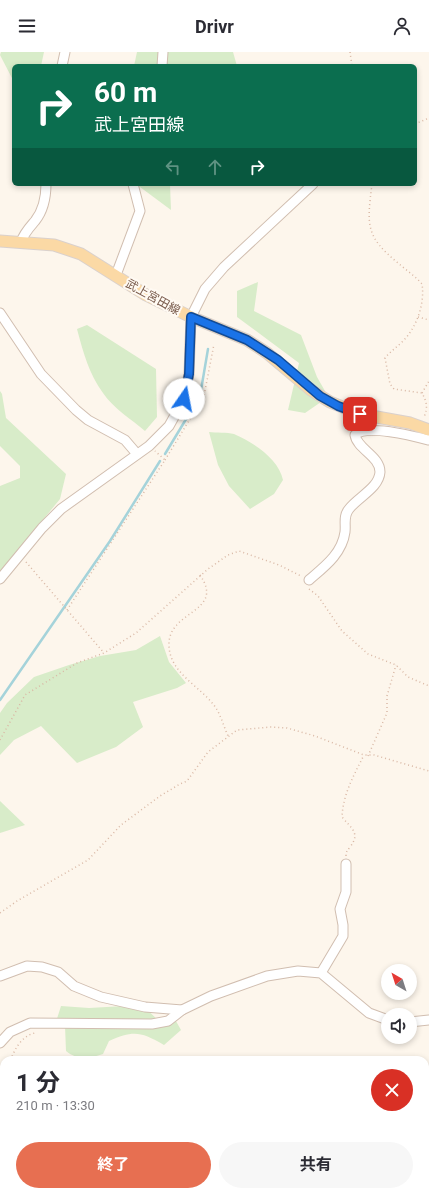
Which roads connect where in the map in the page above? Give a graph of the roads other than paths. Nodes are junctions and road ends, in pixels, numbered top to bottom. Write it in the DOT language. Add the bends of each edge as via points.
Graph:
graph roads {
  1 [pos="65,52"];
  2 [pos="163,52"];
  3 [pos="62,64"];
  4 [pos="162,64"];
  5 [pos="46,186"];
  6 [pos="134,186"];
  7 [pos="311,186"];
  8 [pos="0,241"];
  9 [pos="21,242"];
  10 [pos="116,275"];
  11 [pos="0,313"];
  12 [pos="191,317"];
  13 [pos="424,428"];
  14 [pos="429,438"];
  15 [pos="137,454"];
  16 [pos="0,579"];
  17 [pos="309,580"];
  18 [pos="346,864"];
  19 [pos="321,974"];
  20 [pos="0,976"];
  21 [pos="182,1010"];
  22 [pos="381,1017"];
  23 [pos="429,1020"];
  24 [pos="417,1021"];
  25 [pos="0,1043"];
  1 -- 3 [label="street"];
  2 -- 4 [label="street"];
  5 -- 9 [label="street" via="44,204 36,220 24,232"];
  6 -- 10 [label="street" via="140,211"];
  7 -- 12 [label="street" via="224,267 205,289"];
  8 -- 9 [label="main road, 武上宮田線"];
  9 -- 10 [label="main road, 武上宮田線" via="54,245 75,251"];
  10 -- 12 [label="main road, 武上宮田線" via="146,295"];
  11 -- 15 [label="street" via="41,374 88,420 125,440"];
  12 -- 13 [label="main road, 武上宮田線" via="227,330 256,345 278,360 311,390 338,406"];
  12 -- 15 [label="street" via="189,374 184,399 169,426"];
  14 -- 17 [label="street" via="428,440 407,434 364,430 355,435 356,440 374,459 380,471 377,481 348,510 344,520 345,533 335,557"];
  15 -- 16 [label="street" via="61,510"];
  18 -- 19 [label="street" via="346,892 340,909 343,936"];
  19 -- 21 [label="street" via="298,971 267,976 211,996"];
  19 -- 22 [label="street" via="370,1013"];
  20 -- 21 [label="street" via="27,966 42,967 58,972 74,986 101,997 145,1007"];
  21 -- 25 [label="street" via="168,1021 152,1024 30,1023 10,1032"];
  23 -- 24 [label="street"];
}
